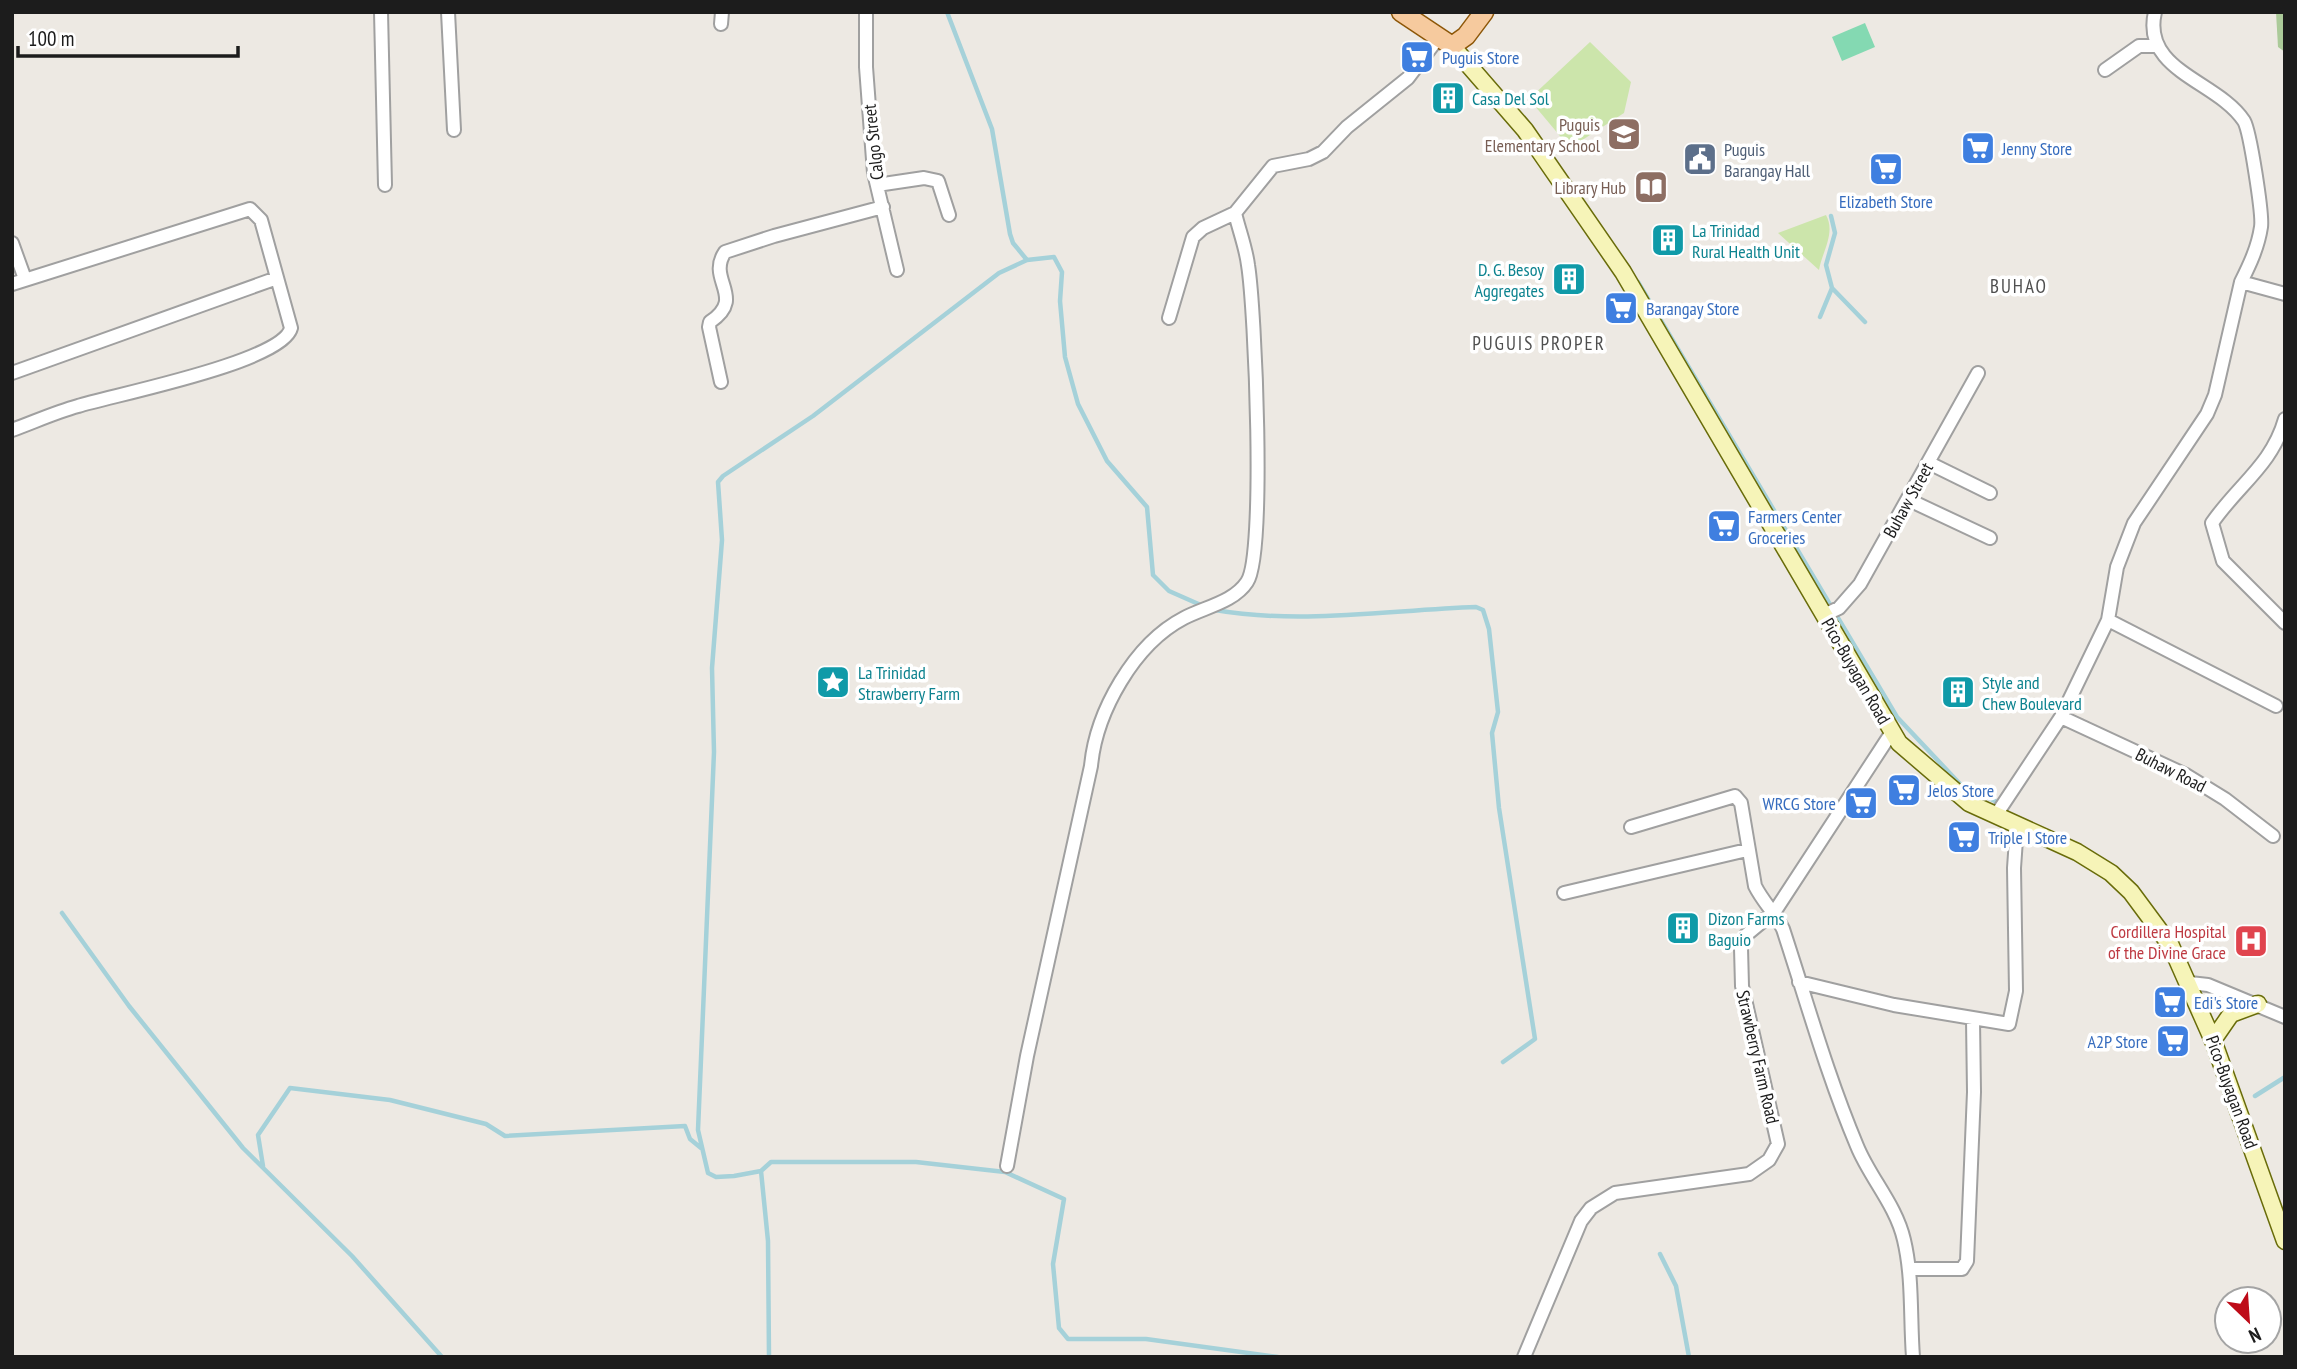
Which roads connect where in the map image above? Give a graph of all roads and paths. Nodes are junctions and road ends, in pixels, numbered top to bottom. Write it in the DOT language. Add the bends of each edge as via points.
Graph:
graph roads {
  1 [pos="381,12"];
  2 [pos="448,12"];
  3 [pos="866,12"];
  4 [pos="1401,12"];
  5 [pos="1484,12"];
  6 [pos="2155,12"];
  7 [pos="1446,41"];
  8 [pos="2157,46"];
  9 [pos="2105,70"];
  10 [pos="454,130"];
  11 [pos="385,185"];
  12 [pos="877,185"];
  13 [pos="883,207"];
  14 [pos="1235,213"];
  15 [pos="949,215"];
  16 [pos="12,243"];
  17 [pos="897,270"];
  18 [pos="277,278"];
  19 [pos="18,281"];
  20 [pos="2241,282"];
  21 [pos="2285,293"];
  22 [pos="1169,318"];
  23 [pos="12,373"];
  24 [pos="1978,373"];
  25 [pos="721,382"];
  26 [pos="2285,419"];
  27 [pos="12,430"];
  28 [pos="1929,463"];
  29 [pos="1990,493"];
  30 [pos="1909,500"];
  31 [pos="1990,538"];
  32 [pos="1831,612"];
  33 [pos="2108,620"];
  34 [pos="2285,624"];
  35 [pos="2276,706"];
  36 [pos="2061,717"];
  37 [pos="1892,732"];
  38 [pos="1996,815"];
  39 [pos="2017,825"];
  40 [pos="1631,827"];
  41 [pos="2273,836"];
  42 [pos="1747,850"];
  43 [pos="1564,893"];
  44 [pos="1775,911"];
  45 [pos="1799,982"];
  46 [pos="2190,983"];
  47 [pos="2258,1004"];
  48 [pos="2285,1017"];
  49 [pos="1973,1020"];
  50 [pos="2213,1040"];
  51 [pos="1007,1166"];
  52 [pos="2285,1241"];
  53 [pos="1909,1269"];
  54 [pos="1524,1357"];
  55 [pos="1913,1357"];
  1 -- 11 [label="street"];
  2 -- 10 [label="street"];
  3 -- 12 [label="street, Calgo Street"];
  4 -- 7 [label="main road"];
  5 -- 7 [label="main road" via="1465,36"];
  6 -- 8 [label="street"];
  7 -- 14 [label="street" via="1323,152 1271,167"];
  7 -- 32 [label="main road, Pico-Buyagan Road" via="1525,130 1623,272"];
  8 -- 9 [label="street" via="2139,46"];
  8 -- 20 [label="street" via="2173,65 2204,85 2246,125 2262,223 2258,247"];
  12 -- 13 [label="street, Calgo Street"];
  12 -- 15 [label="street" via="924,178 938,181"];
  13 -- 17 [label="street, Calgo Street"];
  13 -- 25 [label="street" via="725,252 720,272 727,306 709,327"];
  14 -- 22 [label="street" via="1193,237"];
  14 -- 51 [label="street" via="1248,267 1258,408 1250,579 1239,593 1160,634 1105,707 1094,738"];
  16 -- 19 [label="street"];
  18 -- 19 [label="street" via="261,220 250,209"];
  18 -- 23 [label="street"];
  18 -- 27 [label="street" via="291,328 284,340 246,359 186,379 77,406"];
  20 -- 21 [label="street"];
  20 -- 33 [label="street" via="2215,395 2187,446 2134,523 2117,567"];
  24 -- 28 [label="street, Buhaw Street"];
  26 -- 34 [label="street" via="2265,464 2243,483 2212,523 2223,561"];
  28 -- 29 [label="street"];
  28 -- 30 [label="street, Buhaw Street"];
  30 -- 31 [label="street"];
  30 -- 32 [label="street, Buhaw Street" via="1860,584"];
  32 -- 37 [label="main road, Pico-Buyagan Road"];
  33 -- 35 [label="street"];
  33 -- 36 [label="street"];
  36 -- 38 [label="street"];
  36 -- 41 [label="street, Buhaw Road" via="2186,775"];
  37 -- 38 [label="main road, Pico-Buyagan Road" via="1948,787"];
  37 -- 44 [label="street, Strawberry Farm Road"];
  38 -- 39 [label="main road, Pico-Buyagan Road"];
  39 -- 46 [label="main road, Pico-Buyagan Road" via="2077,852 2120,880 2171,946"];
  39 -- 49 [label="street" via="2016,991 2011,1022"];
  40 -- 42 [label="street" via="1735,796 1741,803"];
  42 -- 43 [label="street"];
  42 -- 44 [label="street" via="1760,898"];
  44 -- 45 [label="street"];
  44 -- 54 [label="street, Strawberry Farm Road" via="1746,935 1740,960 1778,1144 1769,1160 1749,1174 1615,1193 1591,1208"];
  45 -- 49 [label="street"];
  45 -- 53 [label="street" via="1858,1148 1895,1212"];
  46 -- 47 [label="street"];
  46 -- 50 [label="main road, Pico-Buyagan Road"];
  47 -- 48 [label="street"];
  47 -- 50 [label="main road" via="2231,1014"];
  49 -- 53 [label="street" via="1967,1261 1962,1269"];
  50 -- 52 [label="main road, Pico-Buyagan Road"];
  53 -- 55 [label="street"];
}
